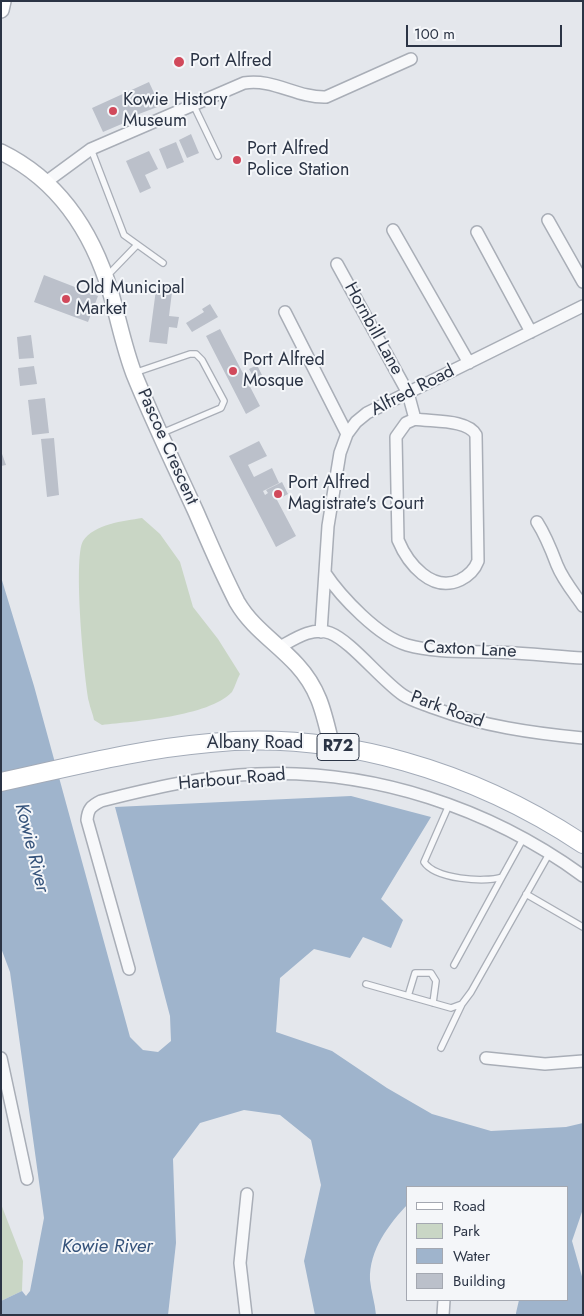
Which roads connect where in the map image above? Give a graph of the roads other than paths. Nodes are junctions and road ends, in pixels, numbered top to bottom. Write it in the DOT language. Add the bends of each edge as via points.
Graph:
graph roads {
  1 [pos="3,1"];
  2 [pos="1,10"];
  3 [pos="411,59"];
  4 [pos="193,104"];
  5 [pos="91,149"];
  6 [pos="1,152"];
  7 [pos="218,156"];
  8 [pos="46,182"];
  9 [pos="548,220"];
  10 [pos="393,230"];
  11 [pos="477,232"];
  12 [pos="136,246"];
  13 [pos="163,263"];
  14 [pos="337,264"];
  15 [pos="105,277"];
  16 [pos="583,282"];
  17 [pos="583,306"];
  18 [pos="285,312"];
  19 [pos="531,332"];
  20 [pos="469,363"];
  21 [pos="134,373"];
  22 [pos="408,393"];
  23 [pos="415,419"];
  24 [pos="160,434"];
  25 [pos="347,434"];
  26 [pos="537,522"];
  27 [pos="325,573"];
  28 [pos="583,606"];
  29 [pos="321,632"];
  30 [pos="278,648"];
  31 [pos="583,658"];
  32 [pos="583,738"];
  33 [pos="332,747"];
  34 [pos="1,782"];
  35 [pos="449,805"];
  36 [pos="523,839"];
  37 [pos="583,844"];
  38 [pos="549,854"];
  39 [pos="583,876"];
  40 [pos="502,877"];
  41 [pos="526,894"];
  42 [pos="583,926"];
  43 [pos="454,965"];
  44 [pos="129,969"];
  45 [pos="366,984"];
  46 [pos="408,996"];
  47 [pos="433,1003"];
  48 [pos="462,1004"];
  49 [pos="441,1048"];
  50 [pos="1,1058"];
  51 [pos="486,1058"];
  52 [pos="583,1061"];
  53 [pos="27,1179"];
  54 [pos="247,1194"];
  55 [pos="444,1301"];
  56 [pos="246,1315"];
  57 [pos="444,1315"];
  1 -- 2 [label="street"];
  3 -- 4 [label="street" via="326,97 312,97 258,81 244,83"];
  4 -- 5 [label="street"];
  4 -- 7 [label="lane"];
  5 -- 8 [label="street"];
  5 -- 12 [label="lane" via="124,235"];
  6 -- 8 [label="street, Pascoe Crescent" via="30,168"];
  8 -- 15 [label="street, Pascoe Crescent" via="68,205 85,230"];
  9 -- 16 [label="street"];
  10 -- 20 [label="street"];
  11 -- 19 [label="street"];
  12 -- 13 [label="lane" via="156,255"];
  12 -- 15 [label="lane"];
  14 -- 22 [label="street, Hornbill Lane"];
  15 -- 21 [label="street, Pascoe Crescent"];
  17 -- 19 [label="street, Alfred Road"];
  18 -- 25 [label="street"];
  19 -- 20 [label="street, Alfred Road"];
  20 -- 22 [label="street, Alfred Road"];
  21 -- 24 [label="street, Pascoe Crescent"];
  21 -- 24 [label="lane" via="196,354 224,401 221,408"];
  22 -- 23 [label="street, Hornbill Lane"];
  22 -- 25 [label="street, Alfred Road" via="360,418"];
  23 -- 23 [label="street" via="406,423 396,437 398,540 424,576 437,583 452,583 470,573 478,561 476,435 466,425"];
  24 -- 30 [label="street, Pascoe Crescent" via="238,603"];
  25 -- 27 [label="street, Alfred Road" via="340,453 328,526"];
  26 -- 28 [label="street" via="550,543 567,584"];
  27 -- 29 [label="street, Alfred Road"];
  27 -- 31 [label="street, Caxton Lane" via="366,618 389,637 406,645"];
  29 -- 30 [label="street" via="305,634"];
  29 -- 32 [label="street, Park Road" via="336,637 386,682 413,700 464,719 494,726"];
  30 -- 33 [label="street, Pascoe Crescent" via="296,664 321,700"];
  33 -- 34 [label="main road, Albany Road / R72" via="264,741 211,742 157,749"];
  33 -- 37 [label="main road, Albany Road / R72" via="380,755 454,778 520,806"];
  35 -- 36 [label="street, Harbour Road"];
  35 -- 40 [label="lane" via="424,862 427,867 455,877 489,881"];
  35 -- 44 [label="street, Harbour Road" via="410,792 311,774 258,774 174,784 92,805 87,820"];
  36 -- 38 [label="street, Harbour Road"];
  36 -- 40 [label="lane"];
  38 -- 39 [label="street, Harbour Road"];
  38 -- 41 [label="lane"];
  40 -- 43 [label="lane"];
  41 -- 42 [label="lane"];
  41 -- 48 [label="lane"];
  45 -- 46 [label="lane"];
  46 -- 47 [label="lane"];
  46 -- 47 [label="lane" via="415,973 431,974 436,981"];
  47 -- 48 [label="lane" via="452,1008"];
  48 -- 49 [label="lane"];
  50 -- 53 [label="street"];
  51 -- 52 [label="street" via="545,1064"];
  54 -- 56 [label="street" via="240,1263"];
  55 -- 57 [label="street"];
}
